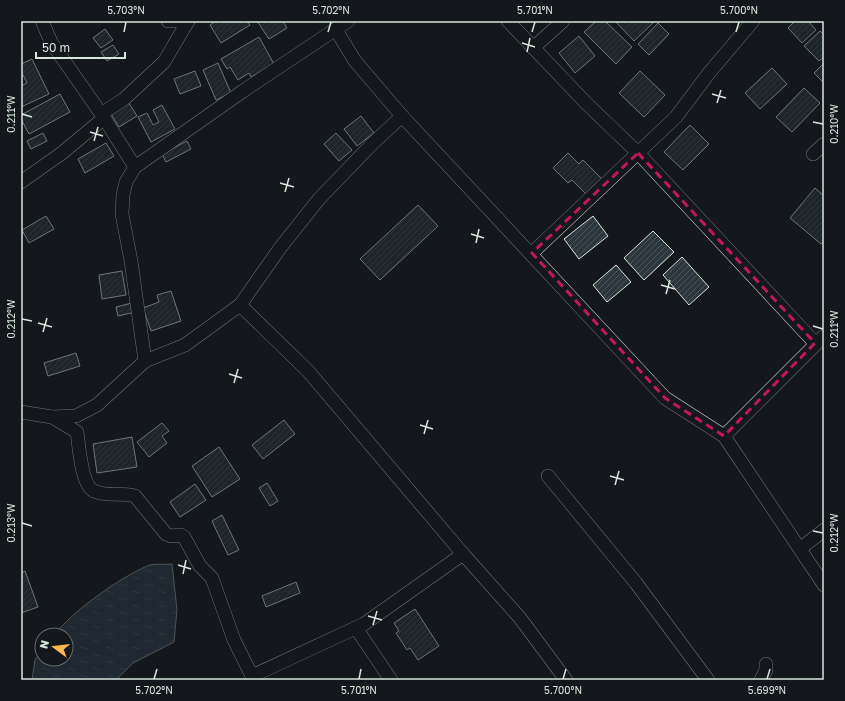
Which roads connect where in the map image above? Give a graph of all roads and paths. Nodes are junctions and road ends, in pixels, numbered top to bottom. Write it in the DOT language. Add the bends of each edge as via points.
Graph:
graph roads {
  1 [pos="42,21"];
  2 [pos="168,21"];
  3 [pos="188,21"];
  4 [pos="348,21"];
  5 [pos="508,21"];
  6 [pos="562,21"];
  7 [pos="753,21"];
  8 [pos="336,30"];
  9 [pos="534,48"];
  10 [pos="103,116"];
  11 [pos="402,116"];
  12 [pos="824,144"];
  13 [pos="638,153"];
  14 [pos="814,154"];
  15 [pos="135,167"];
  16 [pos="21,182"];
  17 [pos="532,253"];
  18 [pos="240,304"];
  19 [pos="820,339"];
  20 [pos="145,361"];
  21 [pos="21,412"];
  22 [pos="52,416"];
  23 [pos="724,436"];
  24 [pos="548,476"];
  25 [pos="824,530"];
  26 [pos="801,548"];
  27 [pos="463,554"];
  28 [pos="824,585"];
  29 [pos="356,628"];
  30 [pos="766,664"];
  31 [pos="253,678"];
  32 [pos="391,680"];
  33 [pos="566,680"];
  34 [pos="708,680"];
  35 [pos="761,680"];
  1 -- 10 [label="street" via="52,42"];
  2 -- 3 [label="street"];
  3 -- 10 [label="street" via="164,62"];
  4 -- 8 [label="street"];
  5 -- 9 [label="street"];
  6 -- 9 [label="street"];
  7 -- 13 [label="street" via="708,73 676,117"];
  8 -- 11 [label="street" via="355,61"];
  8 -- 15 [label="street"];
  9 -- 13 [label="street"];
  10 -- 15 [label="street"];
  10 -- 16 [label="street" via="62,153"];
  11 -- 17 [label="street"];
  11 -- 18 [label="street" via="319,200 280,248"];
  12 -- 14 [label="street"];
  13 -- 17 [label="street"];
  13 -- 19 [label="street"];
  15 -- 20 [label="street" via="126,182 122,214"];
  17 -- 23 [label="street" via="665,398"];
  18 -- 20 [label="street" via="185,345"];
  18 -- 27 [label="street" via="308,371"];
  19 -- 23 [label="street"];
  20 -- 22 [label="street" via="97,404 76,416"];
  21 -- 22 [label="street"];
  22 -- 31 [label="street" via="77,432 83,471 94,491 135,496 166,534 184,537 200,566 212,578 234,640"];
  23 -- 26 [label="street"];
  24 -- 34 [label="street" via="636,583"];
  25 -- 26 [label="street"];
  26 -- 28 [label="street"];
  27 -- 29 [label="street"];
  27 -- 33 [label="street" via="520,618"];
  29 -- 31 [label="street"];
  29 -- 32 [label="street"];
  30 -- 35 [label="street"];
}
